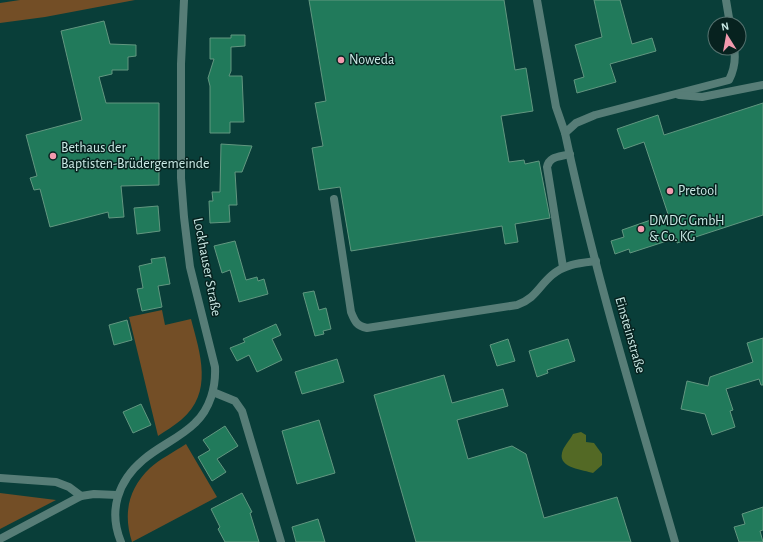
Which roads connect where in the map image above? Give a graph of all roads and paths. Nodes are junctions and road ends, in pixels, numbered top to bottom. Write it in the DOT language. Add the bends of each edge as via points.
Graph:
graph roads {
  1 [pos="184,0"];
  2 [pos="537,0"];
  3 [pos="726,0"];
  4 [pos="729,16"];
  5 [pos="736,56"];
  6 [pos="763,86"];
  7 [pos="676,94"];
  8 [pos="565,133"];
  9 [pos="570,154"];
  10 [pos="334,199"];
  11 [pos="596,261"];
  12 [pos="564,267"];
  13 [pos="213,392"];
  14 [pos="0,478"];
  15 [pos="81,496"];
  16 [pos="117,496"];
  17 [pos="0,539"];
  18 [pos="121,542"];
  19 [pos="281,542"];
  20 [pos="676,542"];
  1 -- 13 [label="street, Lockhauser Straße" via="181,64 184,217 190,267 215,367"];
  2 -- 8 [label="street, Einsteinstraße" via="556,107"];
  3 -- 4 [label="street"];
  5 -- 7 [label="street" via="729,80"];
  6 -- 7 [label="street" via="702,97"];
  7 -- 8 [label="street" via="595,115 576,123"];
  8 -- 9 [label="street, Einsteinstraße"];
  9 -- 11 [label="street, Einsteinstraße"];
  9 -- 12 [label="street" via="552,158 548,163"];
  10 -- 12 [label="street" via="351,312 355,322 360,326 367,328 517,305 528,301 551,275"];
  11 -- 12 [label="street"];
  11 -- 20 [label="street, Einsteinstraße"];
  13 -- 16 [label="street, Lockhauser Straße" via="206,409 195,423 143,459 126,478"];
  13 -- 19 [label="street" via="235,402 242,411"];
  14 -- 15 [label="street" via="56,482"];
  15 -- 16 [label="street"];
  15 -- 17 [label="street"];
  16 -- 18 [label="street, Lockhauser Straße" via="115,517"];
}
